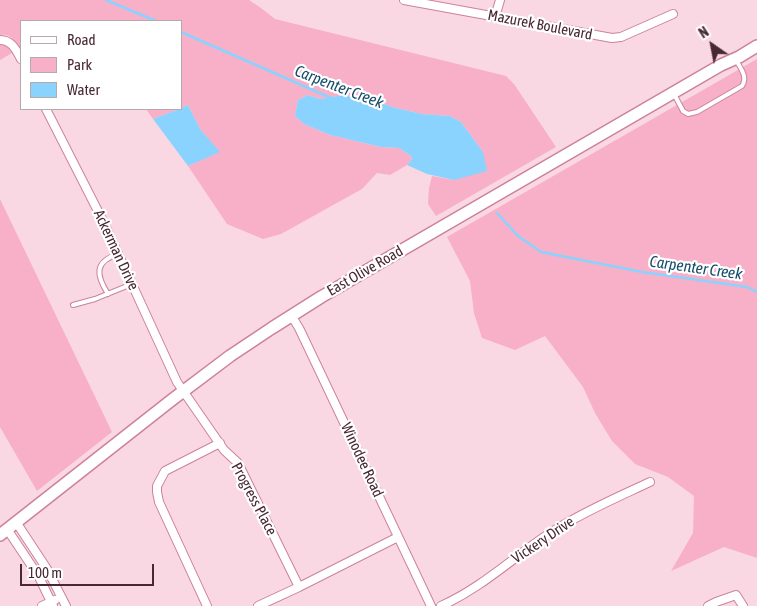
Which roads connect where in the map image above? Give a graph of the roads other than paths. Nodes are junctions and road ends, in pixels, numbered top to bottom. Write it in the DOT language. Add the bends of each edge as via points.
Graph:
graph roads {
  1 [pos="404,0"];
  2 [pos="500,0"];
  3 [pos="673,14"];
  4 [pos="495,17"];
  5 [pos="3,40"];
  6 [pos="757,46"];
  7 [pos="20,57"];
  8 [pos="735,58"];
  9 [pos="673,93"];
  10 [pos="46,110"];
  11 [pos="118,254"];
  12 [pos="132,284"];
  13 [pos="108,294"];
  14 [pos="73,305"];
  15 [pos="291,316"];
  16 [pos="183,391"];
  17 [pos="220,444"];
  18 [pos="650,482"];
  19 [pos="8,529"];
  20 [pos="398,537"];
  21 [pos="298,588"];
  22 [pos="61,597"];
  23 [pos="52,604"];
  24 [pos="42,606"];
  25 [pos="66,606"];
  26 [pos="207,606"];
  27 [pos="258,606"];
  28 [pos="431,606"];
  29 [pos="441,606"];
  30 [pos="708,606"];
  31 [pos="743,606"];
  1 -- 4 [label="street, Mazurek Boulevard"];
  2 -- 4 [label="street"];
  3 -- 4 [label="street, Mazurek Boulevard" via="612,38"];
  5 -- 7 [label="street" via="13,45"];
  6 -- 8 [label="street, East Olive Road"];
  8 -- 9 [label="street, East Olive Road"];
  8 -- 9 [label="lane" via="745,82 697,112 688,114"];
  9 -- 15 [label="street, East Olive Road"];
  10 -- 11 [label="street, Ackerman Drive"];
  11 -- 12 [label="street, Ackerman Drive"];
  11 -- 13 [label="lane" via="101,264 100,280"];
  12 -- 13 [label="lane"];
  12 -- 16 [label="street, Ackerman Drive"];
  13 -- 14 [label="lane"];
  15 -- 16 [label="street, East Olive Road"];
  15 -- 20 [label="street, Winodee Road"];
  16 -- 17 [label="street, Progress Place"];
  16 -- 19 [label="street, East Olive Road"];
  17 -- 21 [label="street, Progress Place" via="238,463"];
  17 -- 26 [label="street" via="166,471 156,492"];
  18 -- 29 [label="street, Vickery Drive" via="576,517 535,543 476,588"];
  19 -- 22 [label="street" via="47,568"];
  19 -- 23 [label="street"];
  20 -- 21 [label="street"];
  20 -- 28 [label="street, Winodee Road"];
  21 -- 27 [label="street"];
  22 -- 23 [label="street"];
  22 -- 25 [label="street"];
  23 -- 24 [label="street"];
  30 -- 31 [label="street" via="736,595"];
}
